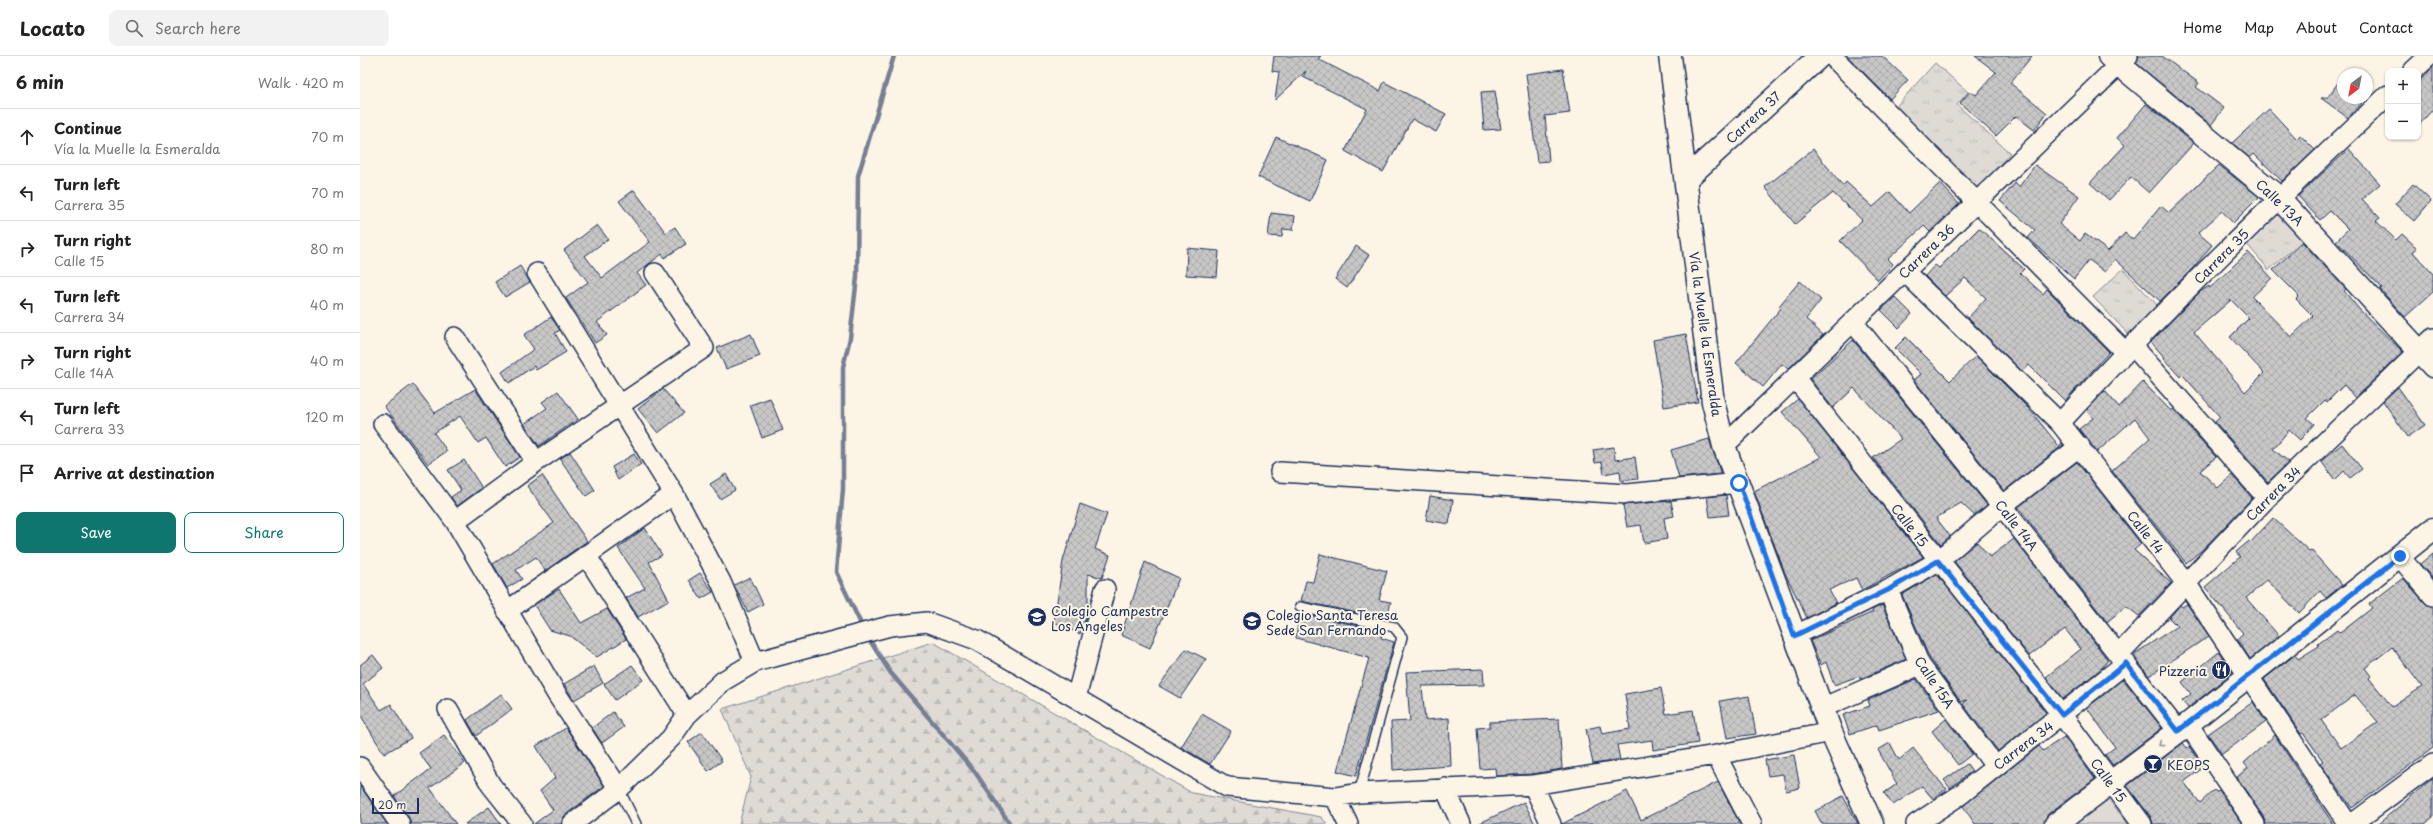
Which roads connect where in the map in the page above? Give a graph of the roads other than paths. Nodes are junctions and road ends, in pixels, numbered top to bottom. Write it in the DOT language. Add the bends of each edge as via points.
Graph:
graph roads {
  1 [pos="1670,56"];
  2 [pos="1820,56"];
  3 [pos="1832,56"];
  4 [pos="2429,56"];
  5 [pos="2119,59"];
  6 [pos="2416,68"];
  7 [pos="2385,98"];
  8 [pos="1687,178"];
  9 [pos="2279,198"];
  10 [pos="1976,203"];
  11 [pos="1905,272"];
  12 [pos="655,273"];
  13 [pos="537,274"];
  14 [pos="1853,322"];
  15 [pos="455,337"];
  16 [pos="2128,348"];
  17 [pos="2429,351"];
  18 [pos="1795,378"];
  19 [pos="619,406"];
  20 [pos="2060,423"];
  21 [pos="383,424"];
  22 [pos="1724,446"];
  23 [pos="2080,446"];
  24 [pos="536,462"];
  25 [pos="1280,472"];
  26 [pos="1739,483"];
  27 [pos="674,494"];
  28 [pos="2267,498"];
  29 [pos="2002,506"];
  30 [pos="455,521"];
  31 [pos="2433,529"];
  32 [pos="586,555"];
  33 [pos="2400,556"];
  34 [pos="1938,561"];
  35 [pos="2186,583"];
  36 [pos="1105,589"];
  37 [pos="1888,590"];
  38 [pos="2433,596"];
  39 [pos="1300,607"];
  40 [pos="507,611"];
  41 [pos="1794,636"];
  42 [pos="2122,658"];
  43 [pos="755,662"];
  44 [pos="1920,665"];
  45 [pos="2249,676"];
  46 [pos="1076,698"];
  47 [pos="1822,708"];
  48 [pos="448,710"];
  49 [pos="687,715"];
  50 [pos="2062,715"];
  51 [pos="2183,727"];
  52 [pos="1831,732"];
  53 [pos="1716,755"];
  54 [pos="2433,764"];
  55 [pos="1995,766"];
  56 [pos="360,767"];
  57 [pos="2110,783"];
  58 [pos="1533,785"];
  59 [pos="1445,788"];
  60 [pos="619,789"];
  61 [pos="1359,793"];
  62 [pos="1335,797"];
  63 [pos="400,824"];
  64 [pos="522,824"];
  65 [pos="572,824"];
  66 [pos="636,824"];
  67 [pos="1348,824"];
  68 [pos="1461,824"];
  69 [pos="1551,824"];
  70 [pos="1752,824"];
  71 [pos="1872,824"];
  72 [pos="1916,824"];
  73 [pos="2056,824"];
  74 [pos="2142,824"];
  75 [pos="2256,824"];
  76 [pos="2348,824"];
  77 [pos="2352,824"];
  1 -- 8 [label="street, Vía la Muelle la Esmeralda"];
  2 -- 8 [label="street, Carrera 37"];
  3 -- 10 [label="street"];
  4 -- 6 [label="street"];
  5 -- 9 [label="street, Calle 13A"];
  5 -- 10 [label="street, Carrera 36"];
  7 -- 9 [label="street, Carrera 35"];
  8 -- 22 [label="street, Vía la Muelle la Esmeralda" via="1713,402"];
  9 -- 16 [label="street, Carrera 35"];
  9 -- 17 [label="street, Calle 13A"];
  10 -- 11 [label="street, Carrera 36"];
  10 -- 16 [label="street"];
  11 -- 14 [label="street, Carrera 36"];
  11 -- 20 [label="street, Calle 14"];
  12 -- 19 [label="street" via="704,348"];
  13 -- 19 [label="street"];
  14 -- 18 [label="street, Carrera 36"];
  14 -- 29 [label="street, Calle 14A"];
  15 -- 24 [label="street"];
  16 -- 20 [label="street, Carrera 35"];
  16 -- 28 [label="street"];
  17 -- 28 [label="street, Carrera 34"];
  18 -- 22 [label="street, Carrera 36"];
  18 -- 34 [label="street, Calle 15"];
  19 -- 24 [label="street"];
  19 -- 27 [label="street"];
  20 -- 23 [label="street, Calle 14"];
  21 -- 30 [label="street"];
  22 -- 26 [label="street, Vía la Muelle la Esmeralda"];
  23 -- 29 [label="street"];
  23 -- 35 [label="street, Calle 14"];
  24 -- 30 [label="street"];
  25 -- 26 [label="street" via="1627,494"];
  26 -- 41 [label="street, Vía la Muelle la Esmeralda"];
  27 -- 32 [label="street"];
  27 -- 43 [label="street" via="721,582"];
  28 -- 35 [label="street, Carrera 34"];
  29 -- 34 [label="street"];
  29 -- 42 [label="street, Calle 14A"];
  30 -- 40 [label="street"];
  31 -- 33 [label="street"];
  32 -- 40 [label="street"];
  32 -- 49 [label="street"];
  33 -- 38 [label="street"];
  33 -- 45 [label="street"];
  34 -- 37 [label="street"];
  34 -- 50 [label="street, Calle 15"];
  35 -- 42 [label="street, Carrera 34"];
  35 -- 45 [label="street, Calle 14"];
  36 -- 46 [label="street"];
  37 -- 41 [label="street"];
  37 -- 44 [label="street, Calle 15A"];
  39 -- 61 [label="lane" via="1394,627 1402,637"];
  40 -- 60 [label="street" via="556,693"];
  41 -- 47 [label="street, Vía la Muelle la Esmeralda"];
  42 -- 50 [label="street, Carrera 34"];
  42 -- 51 [label="street, Calle 14A"];
  43 -- 46 [label="street" via="890,626 927,622 977,640"];
  43 -- 49 [label="street" via="723,681"];
  44 -- 47 [label="street"];
  44 -- 55 [label="street, Calle 15A"];
  45 -- 51 [label="street"];
  45 -- 76 [label="street, Calle 14"];
  46 -- 62 [label="street" via="1227,787"];
  47 -- 52 [label="street, Vía la Muelle la Esmeralda"];
  48 -- 64 [label="street" via="491,785"];
  49 -- 60 [label="street" via="671,738"];
  50 -- 55 [label="street, Carrera 34"];
  50 -- 57 [label="street, Calle 15"];
  51 -- 57 [label="street, one-way"];
  51 -- 75 [label="street, Calle 14A"];
  52 -- 53 [label="street"];
  52 -- 71 [label="street, Vía la Muelle la Esmeralda"];
  53 -- 58 [label="street"];
  53 -- 70 [label="street"];
  54 -- 77 [label="street"];
  55 -- 72 [label="street, Carrera 34" via="1960,795"];
  56 -- 63 [label="street"];
  57 -- 73 [label="street"];
  57 -- 74 [label="street, Calle 15"];
  58 -- 59 [label="street"];
  58 -- 69 [label="street"];
  59 -- 61 [label="street"];
  59 -- 68 [label="street"];
  60 -- 65 [label="street"];
  60 -- 66 [label="lane"];
  61 -- 62 [label="street"];
  62 -- 67 [label="street"];
}
